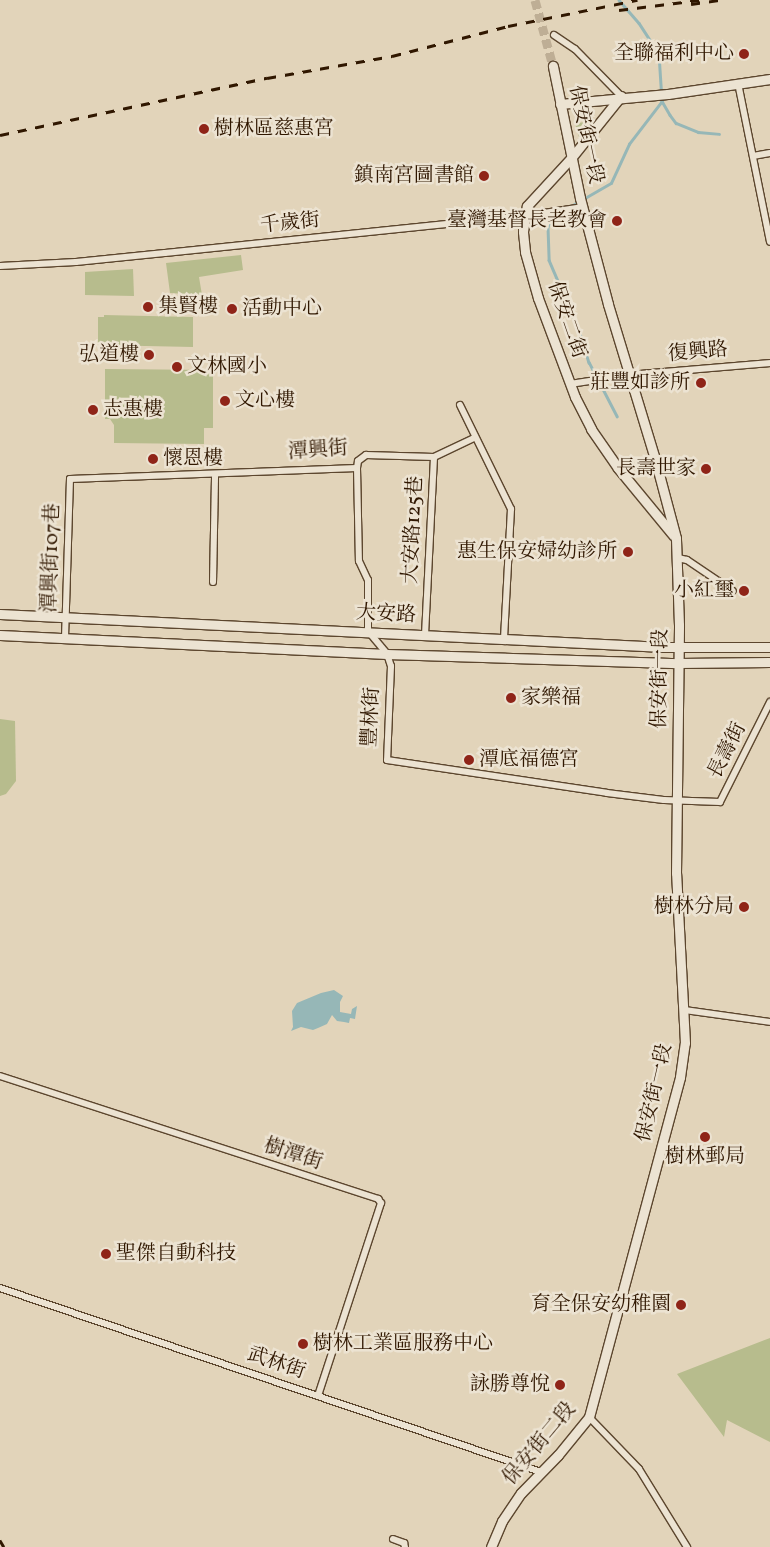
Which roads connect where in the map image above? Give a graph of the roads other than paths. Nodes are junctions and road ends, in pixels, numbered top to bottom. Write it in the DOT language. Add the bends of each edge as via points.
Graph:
graph roads {
  1 [pos="554,35"];
  2 [pos="553,66"];
  3 [pos="770,79"];
  4 [pos="738,83"];
  5 [pos="621,96"];
  6 [pos="560,104"];
  7 [pos="770,153"];
  8 [pos="753,156"];
  9 [pos="572,157"];
  10 [pos="582,202"];
  11 [pos="524,216"];
  12 [pos="770,242"];
  13 [pos="0,266"];
  14 [pos="770,363"];
  15 [pos="628,375"];
  16 [pos="570,384"];
  17 [pos="460,405"];
  18 [pos="474,438"];
  19 [pos="434,457"];
  20 [pos="357,468"];
  21 [pos="215,474"];
  22 [pos="70,480"];
  23 [pos="676,538"];
  24 [pos="678,558"];
  25 [pos="213,582"];
  26 [pos="733,591"];
  27 [pos="0,614"];
  28 [pos="66,617"];
  29 [pos="368,631"];
  30 [pos="0,635"];
  31 [pos="425,635"];
  32 [pos="66,638"];
  33 [pos="504,639"];
  34 [pos="679,647"];
  35 [pos="770,647"];
  36 [pos="387,654"];
  37 [pos="770,662"];
  38 [pos="679,664"];
  39 [pos="770,702"];
  40 [pos="676,800"];
  41 [pos="684,1010"];
  42 [pos="770,1022"];
  43 [pos="0,1076"];
  44 [pos="0,1288"];
  45 [pos="621,1301"];
  46 [pos="318,1396"];
  47 [pos="589,1417"];
  48 [pos="541,1472"];
  49 [pos="394,1539"];
  50 [pos="405,1547"];
  51 [pos="491,1547"];
  52 [pos="687,1547"];
  1 -- 5 [label="street" via="574,49"];
  2 -- 6 [label="street, 保安街一段"];
  3 -- 4 [label="street"];
  4 -- 5 [label="street" via="664,94"];
  4 -- 8 [label="street"];
  5 -- 6 [label="street"];
  5 -- 9 [label="street"];
  6 -- 9 [label="street, 保安街一段"];
  7 -- 8 [label="street"];
  8 -- 12 [label="street"];
  9 -- 10 [label="street, 保安街一段"];
  9 -- 11 [label="street" via="527,206"];
  10 -- 11 [label="street, 千歲街" via="568,210"];
  10 -- 15 [label="street, 保安街一段"];
  11 -- 13 [label="street, 千歲街" via="76,262"];
  11 -- 16 [label="street, 保安二街" via="525,252 535,289"];
  14 -- 15 [label="street, 復興路"];
  15 -- 16 [label="street, 復興路"];
  15 -- 23 [label="street, 保安街一段"];
  16 -- 23 [label="street, 保安二街" via="591,429 618,468"];
  17 -- 18 [label="street"];
  18 -- 19 [label="street, 潭興街"];
  18 -- 33 [label="street" via="511,509"];
  19 -- 20 [label="street, 潭興街" via="366,455 358,461"];
  19 -- 31 [label="street, 大安路125巷"];
  20 -- 21 [label="street, 潭興街"];
  20 -- 29 [label="street" via="360,561 368,580"];
  21 -- 22 [label="street, 潭興街"];
  21 -- 25 [label="street"];
  22 -- 28 [label="street, 潭興街107巷"];
  23 -- 24 [label="street, 保安街一段"];
  24 -- 26 [label="street" via="687,560"];
  24 -- 34 [label="street, 保安街一段"];
  27 -- 28 [label="street, 大安路"];
  28 -- 29 [label="street, 大安路"];
  28 -- 32 [label="street, 潭興街107巷"];
  29 -- 31 [label="street, 大安路"];
  29 -- 36 [label="street"];
  30 -- 32 [label="street, 大安路"];
  31 -- 33 [label="street, 大安路"];
  32 -- 36 [label="street, 大安路"];
  33 -- 34 [label="street, 大安路"];
  34 -- 35 [label="street, 大安路"];
  34 -- 38 [label="street, 保安街一段"];
  36 -- 38 [label="street, 大安路"];
  36 -- 40 [label="street, 豐林街" via="391,666 386,760"];
  37 -- 38 [label="street, 大安路"];
  38 -- 40 [label="street, 保安街一段"];
  39 -- 40 [label="street, 長壽街" via="720,802"];
  40 -- 41 [label="street, 保安街一段"];
  41 -- 42 [label="street"];
  41 -- 45 [label="street, 保安街一段" via="685,1043 680,1077"];
  43 -- 46 [label="street, 樹潭街" via="378,1199 381,1204"];
  44 -- 46 [label="street, 武林街"];
  45 -- 47 [label="street, 保安街二段"];
  46 -- 48 [label="street, 武林街"];
  47 -- 48 [label="street, 保安街二段"];
  47 -- 52 [label="street" via="639,1469"];
  48 -- 51 [label="street, 保安街二段" via="514,1502"];
  49 -- 50 [label="street" via="404,1543"];
}
